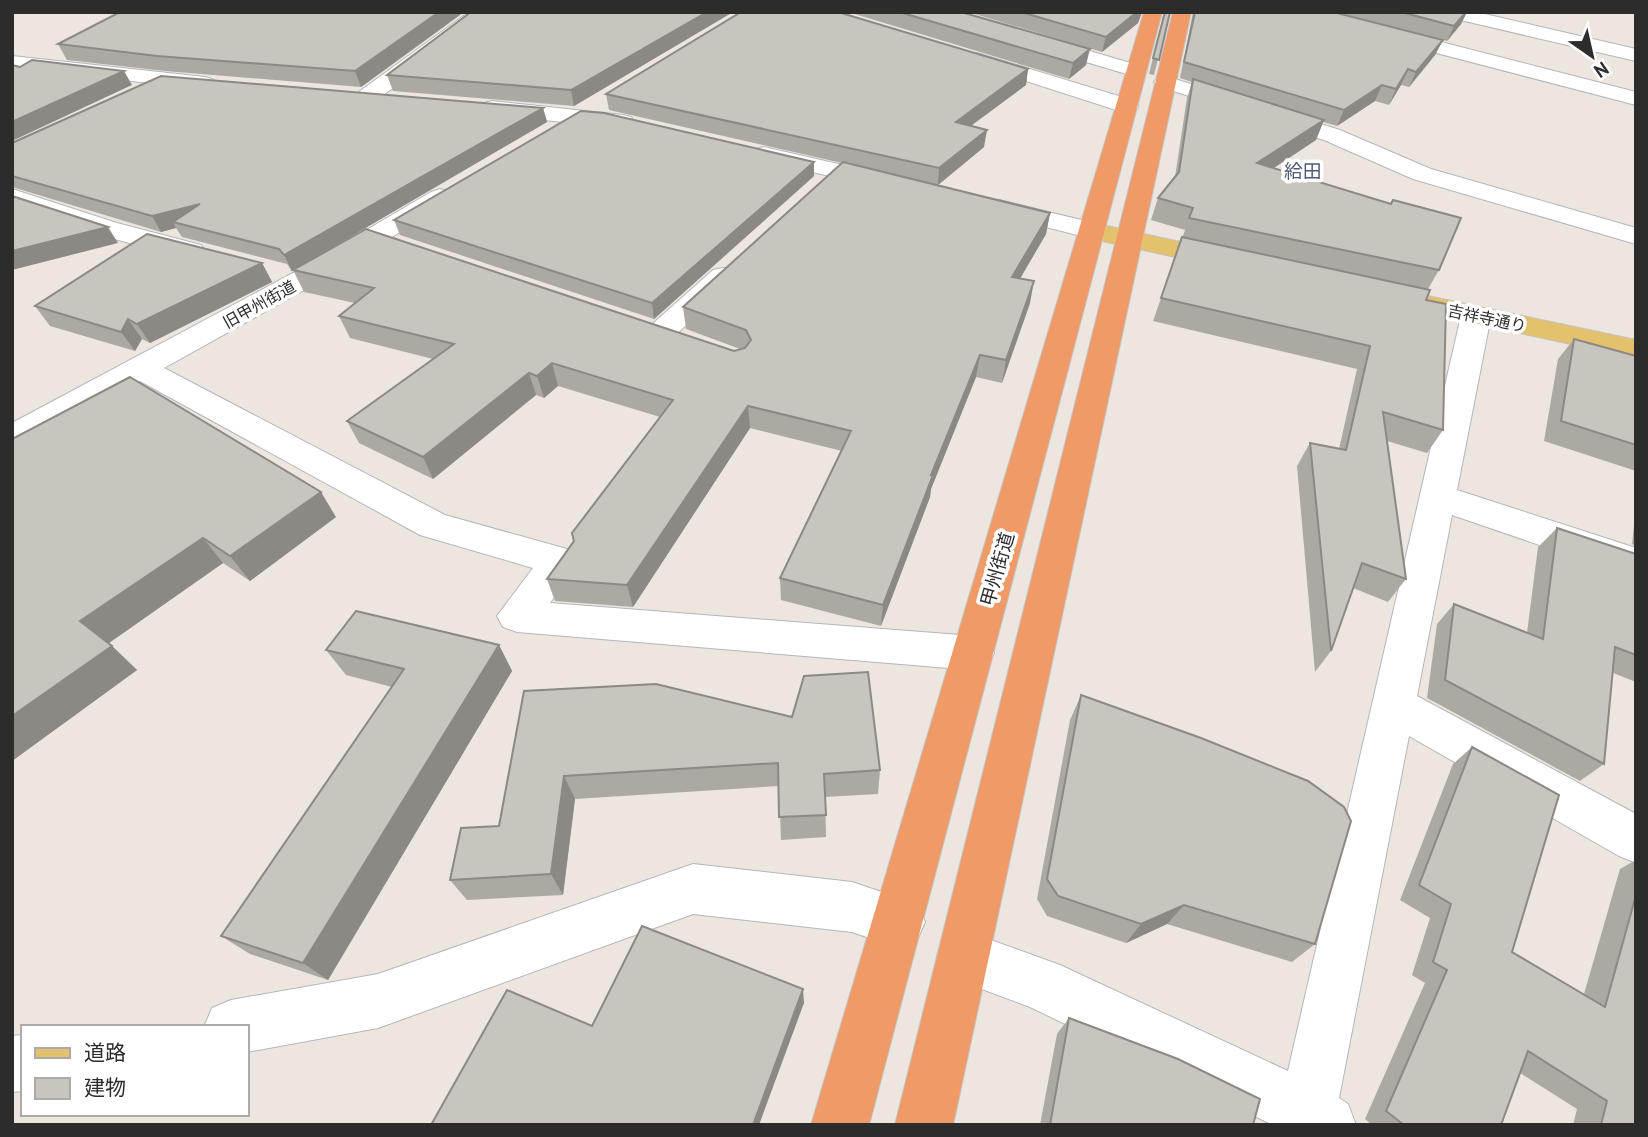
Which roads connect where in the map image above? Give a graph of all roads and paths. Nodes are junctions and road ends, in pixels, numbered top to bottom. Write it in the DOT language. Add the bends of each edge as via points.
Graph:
graph roads {
  1 [pos="481,12"];
  2 [pos="937,12"];
  3 [pos="1153,12"];
  4 [pos="1182,12"];
  5 [pos="1301,12"];
  6 [pos="1450,12"];
  7 [pos="1566,38"];
  8 [pos="951,51"];
  9 [pos="1636,55"];
  10 [pos="12,62"];
  11 [pos="1537,74"];
  12 [pos="1151,77"];
  13 [pos="165,80"];
  14 [pos="219,85"];
  15 [pos="341,94"];
  16 [pos="369,96"];
  17 [pos="130,97"];
  18 [pos="395,99"];
  19 [pos="1636,99"];
  20 [pos="602,100"];
  21 [pos="1127,106"];
  22 [pos="475,107"];
  23 [pos="575,116"];
  24 [pos="648,127"];
  25 [pos="533,142"];
  26 [pos="743,149"];
  27 [pos="464,183"];
  28 [pos="905,186"];
  29 [pos="12,196"];
  30 [pos="973,202"];
  31 [pos="1093,231"];
  32 [pos="1636,236"];
  33 [pos="1130,239"];
  34 [pos="211,256"];
  35 [pos="739,261"];
  36 [pos="1250,265"];
  37 [pos="1370,292"];
  38 [pos="1476,316"];
  39 [pos="659,333"];
  40 [pos="1636,349"];
  41 [pos="142,369"];
  42 [pos="12,438"];
  43 [pos="1439,497"];
  44 [pos="1636,563"];
  45 [pos="974,653"];
  46 [pos="1394,705"];
  47 [pos="1636,840"];
  48 [pos="899,922"];
  49 [pos="963,956"];
  50 [pos="243,1025"];
  51 [pos="1312,1120"];
  52 [pos="841,1125"];
  53 [pos="924,1125"];
  1 -- 16 [label="street"];
  2 -- 12 [label="street"];
  3 -- 12 [label="highway, 甲州街道"];
  4 -- 12 [label="highway, 甲州街道"];
  5 -- 11 [label="street"];
  6 -- 7 [label="street"];
  7 -- 9 [label="street"];
  7 -- 11 [label="street"];
  8 -- 21 [label="street"];
  10 -- 13 [label="street"];
  11 -- 19 [label="street"];
  12 -- 21 [label="highway, 甲州街道"];
  12 -- 32 [label="street" via="1332,135 1422,174"];
  12 -- 33 [label="highway, 甲州街道"];
  13 -- 14 [label="street"];
  13 -- 17 [label="street"];
  15 -- 16 [label="street"];
  16 -- 18 [label="street"];
  20 -- 23 [label="street"];
  21 -- 31 [label="highway, 甲州街道"];
  22 -- 23 [label="street"];
  23 -- 24 [label="street"];
  23 -- 25 [label="street"];
  26 -- 28 [label="street" via="828,180"];
  27 -- 41 [label="street, 旧甲州街道" via="386,242"];
  29 -- 34 [label="street" via="108,229"];
  30 -- 31 [label="street"];
  31 -- 33 [label="main road"];
  31 -- 45 [label="highway, 甲州街道"];
  33 -- 36 [label="main road"];
  33 -- 49 [label="highway, 甲州街道"];
  35 -- 39 [label="street"];
  37 -- 38 [label="main road, 吉祥寺通り"];
  38 -- 40 [label="main road, 吉祥寺通り"];
  38 -- 43 [label="street"];
  41 -- 42 [label="street, 旧甲州街道"];
  41 -- 45 [label="street" via="433,525 560,561 517,616"];
  43 -- 44 [label="street"];
  43 -- 46 [label="street"];
  45 -- 48 [label="highway, 甲州街道"];
  46 -- 47 [label="street"];
  46 -- 51 [label="street"];
  48 -- 50 [label="street" via="852,907 693,889 378,1002"];
  48 -- 52 [label="highway, 甲州街道"];
  49 -- 51 [label="street" via="1041,984"];
  49 -- 53 [label="highway, 甲州街道"];
}
